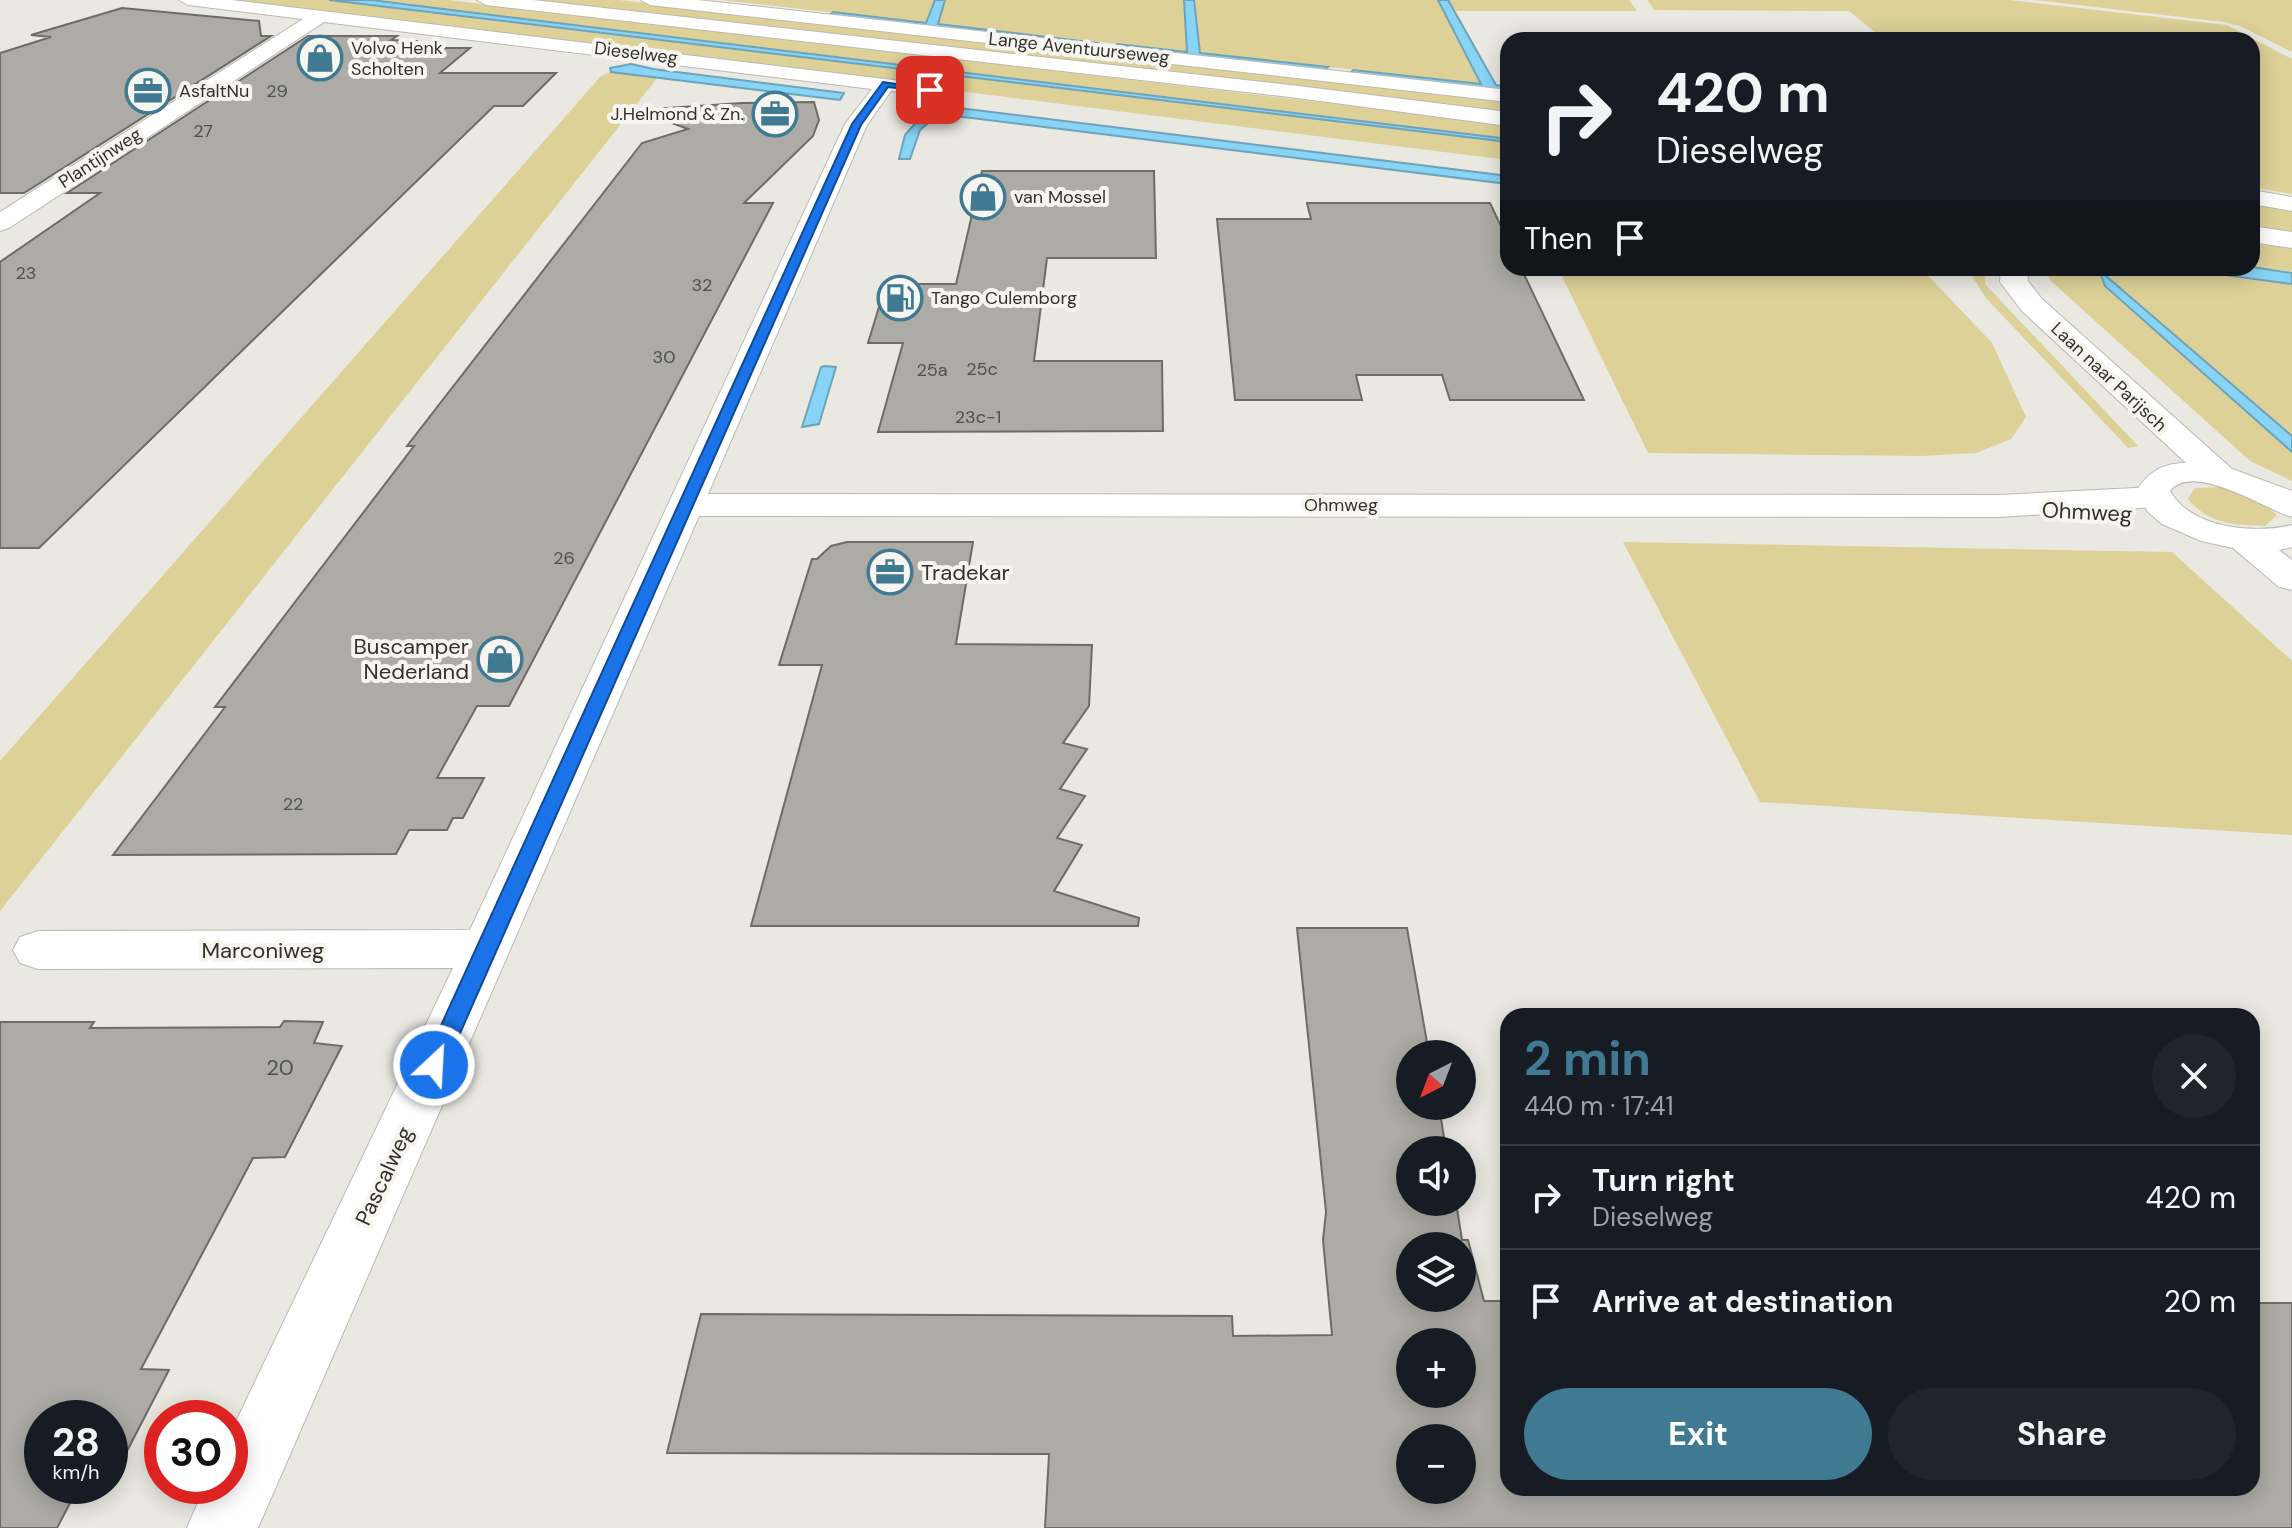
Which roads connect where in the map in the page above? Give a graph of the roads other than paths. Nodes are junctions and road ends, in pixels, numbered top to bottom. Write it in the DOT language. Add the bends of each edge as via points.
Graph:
graph roads {
  1 [pos="188,0"];
  2 [pos="486,0"];
  3 [pos="650,0"];
  4 [pos="321,16"];
  5 [pos="886,84"];
  6 [pos="952,92"];
  7 [pos="1500,95"];
  8 [pos="1500,118"];
  9 [pos="2260,198"];
  10 [pos="2292,204"];
  11 [pos="0,223"];
  12 [pos="2260,235"];
  13 [pos="2292,240"];
  14 [pos="1991,276"];
  15 [pos="2014,276"];
  16 [pos="2221,477"];
  17 [pos="2170,496"];
  18 [pos="683,505"];
  19 [pos="2291,531"];
  20 [pos="2244,539"];
  21 [pos="2292,579"];
  22 [pos="487,949"];
  23 [pos="38,950"];
  24 [pos="222,1528"];
  1 -- 4 [label="street, Dieselweg"];
  2 -- 8 [label="street"];
  3 -- 7 [label="street, Lange Aventuurseweg"];
  4 -- 5 [label="street, Dieselweg"];
  4 -- 11 [label="street, Plantijnweg"];
  5 -- 6 [label="street, Dieselweg"];
  5 -- 18 [label="street, Pascalweg" via="856,124"];
  9 -- 10 [label="street"];
  12 -- 13 [label="street"];
  14 -- 17 [label="street, Laan naar Parijsch"];
  15 -- 16 [label="street, Laan naar Parijsch" via="2032,305"];
  16 -- 17 [label="street, Ohmweg"];
  16 -- 19 [label="street" via="2262,488"];
  17 -- 18 [label="street, Ohmweg" via="1999,506"];
  17 -- 20 [label="street" via="2207,531"];
  18 -- 22 [label="street, Pascalweg"];
  19 -- 20 [label="street"];
  20 -- 21 [label="street"];
  22 -- 23 [label="street, Marconiweg"];
  22 -- 24 [label="street, Pascalweg"];
}
